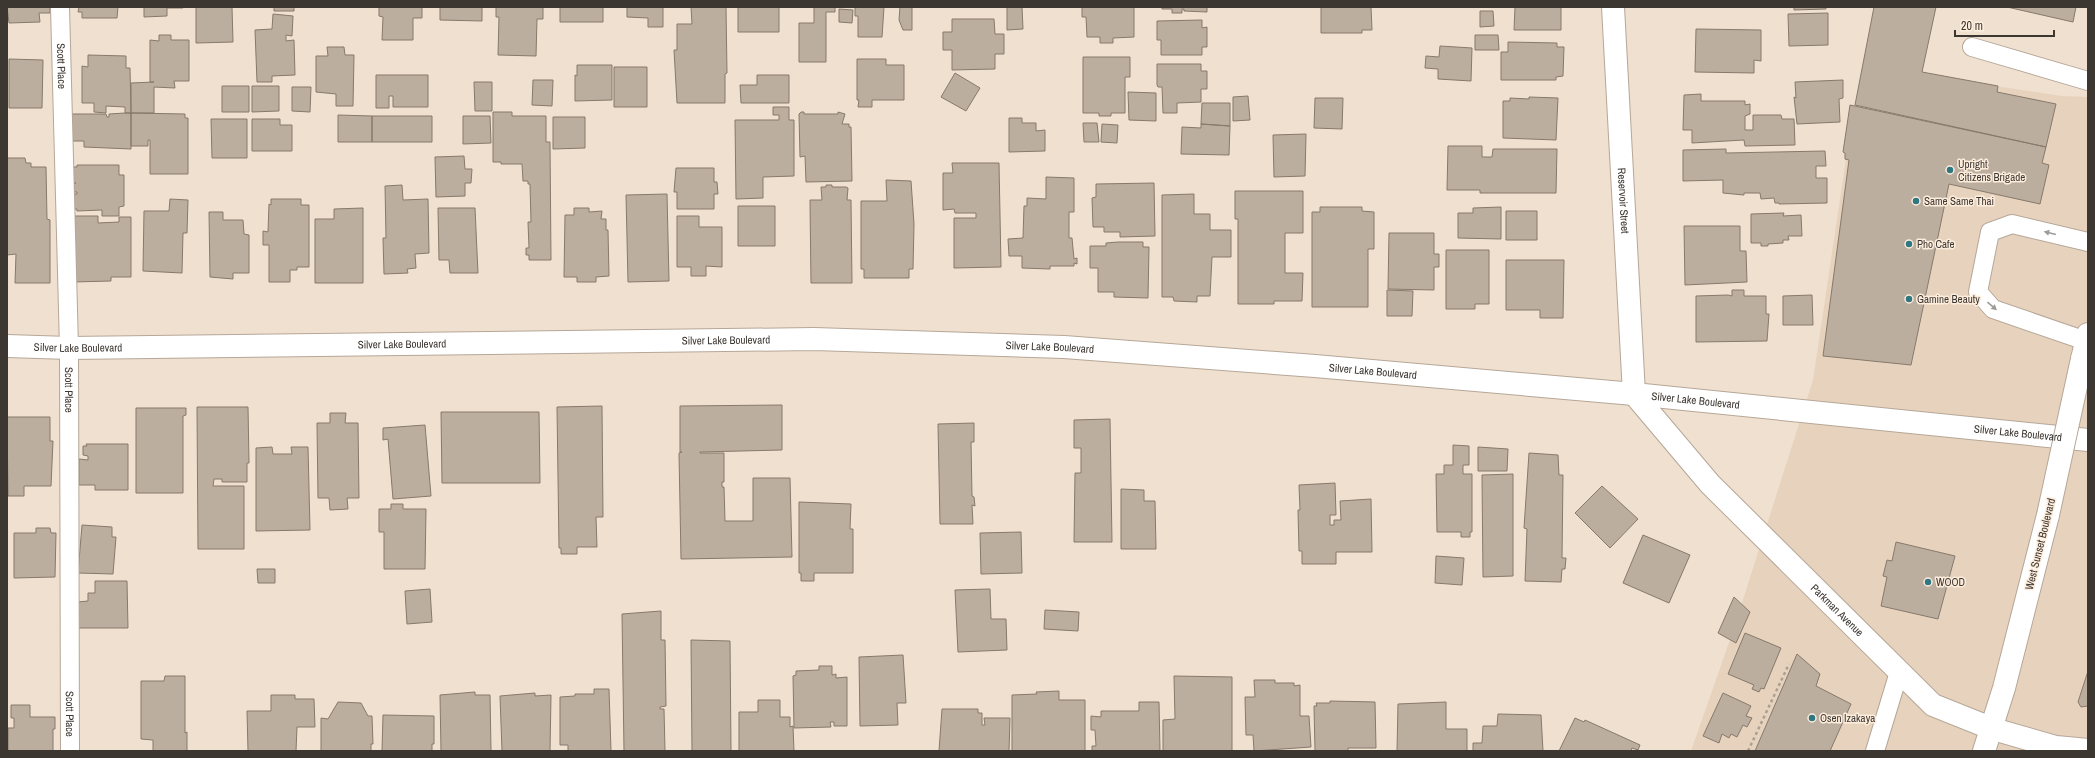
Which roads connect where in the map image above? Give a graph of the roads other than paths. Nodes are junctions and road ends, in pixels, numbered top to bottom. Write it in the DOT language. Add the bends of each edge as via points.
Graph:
graph roads {
  1 [pos="60,7"];
  2 [pos="1613,7"];
  3 [pos="1972,47"];
  4 [pos="2088,81"];
  5 [pos="2088,242"];
  6 [pos="2086,345"];
  7 [pos="7,346"];
  8 [pos="69,348"];
  9 [pos="1634,394"];
  10 [pos="2088,440"];
  11 [pos="1899,672"];
  12 [pos="1993,729"];
  13 [pos="70,750"];
  14 [pos="2088,750"];
  15 [pos="1875,751"];
  16 [pos="1984,751"];
  1 -- 8 [label="lane, Scott Place"];
  2 -- 9 [label="main road, Reservoir Street"];
  3 -- 4 [label="lane"];
  5 -- 6 [label="lane, one-way" via="2012,224 1990,232 1978,292 1993,310"];
  6 -- 12 [label="main road, West Sunset Boulevard, bridge" via="2048,514"];
  7 -- 8 [label="main road, Silver Lake Boulevard"];
  8 -- 9 [label="main road, Silver Lake Boulevard" via="821,339 1072,348"];
  8 -- 13 [label="lane, Scott Place"];
  9 -- 10 [label="main road, Silver Lake Boulevard"];
  9 -- 11 [label="main road, Parkman Avenue" via="1710,484"];
  11 -- 12 [label="main road, Parkman Avenue" via="1933,705"];
  11 -- 15 [label="lane"];
  12 -- 14 [label="main road, Parkman Avenue" via="2056,747"];
  12 -- 16 [label="main road, West Sunset Boulevard"];
}
